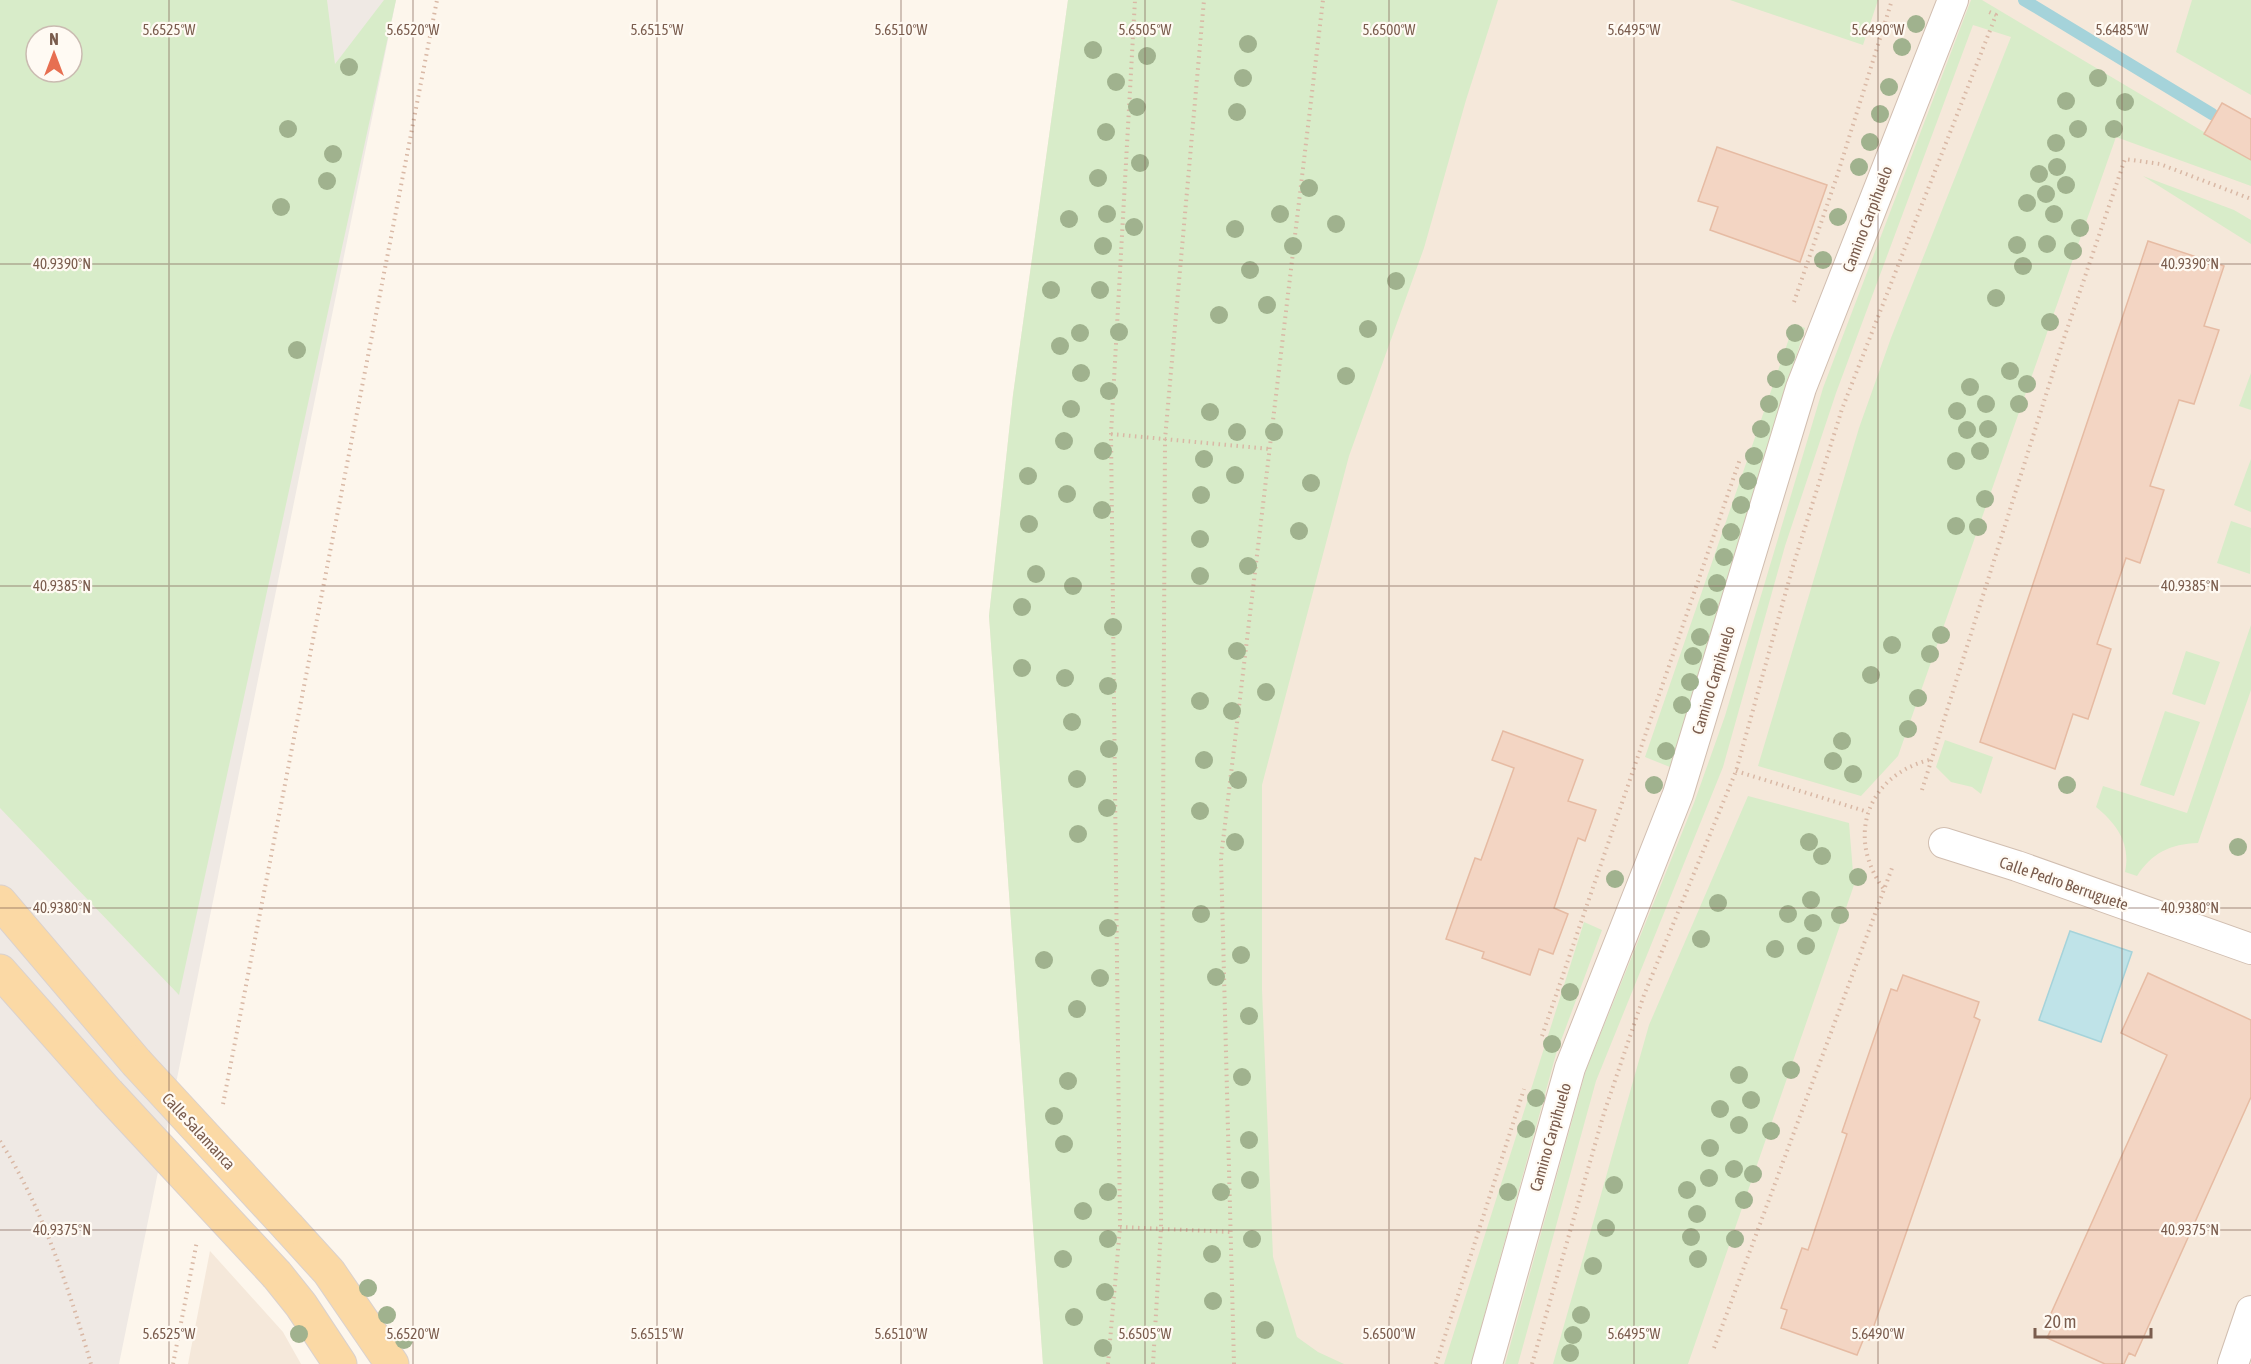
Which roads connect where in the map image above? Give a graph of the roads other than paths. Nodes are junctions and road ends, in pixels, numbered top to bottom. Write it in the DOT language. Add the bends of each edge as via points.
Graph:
graph roads {
  1 [pos="1966,3"];
  2 [pos="1944,843"];
  3 [pos="0,902"];
  4 [pos="2251,949"];
  5 [pos="0,971"];
  6 [pos="2251,1311"];
  7 [pos="340,1364"];
  8 [pos="392,1364"];
  9 [pos="1487,1364"];
  10 [pos="2233,1364"];
  1 -- 9 [label="street, Camino Carpihuelo" via="1801,388 1678,794 1570,1068"];
  2 -- 4 [label="street, Calle Pedro Berruguete"];
  3 -- 8 [label="main road, Calle Salamanca, bridge" via="136,1062 329,1272"];
  5 -- 7 [label="main road, bridge" via="277,1275"];
  6 -- 10 [label="street"];
}
